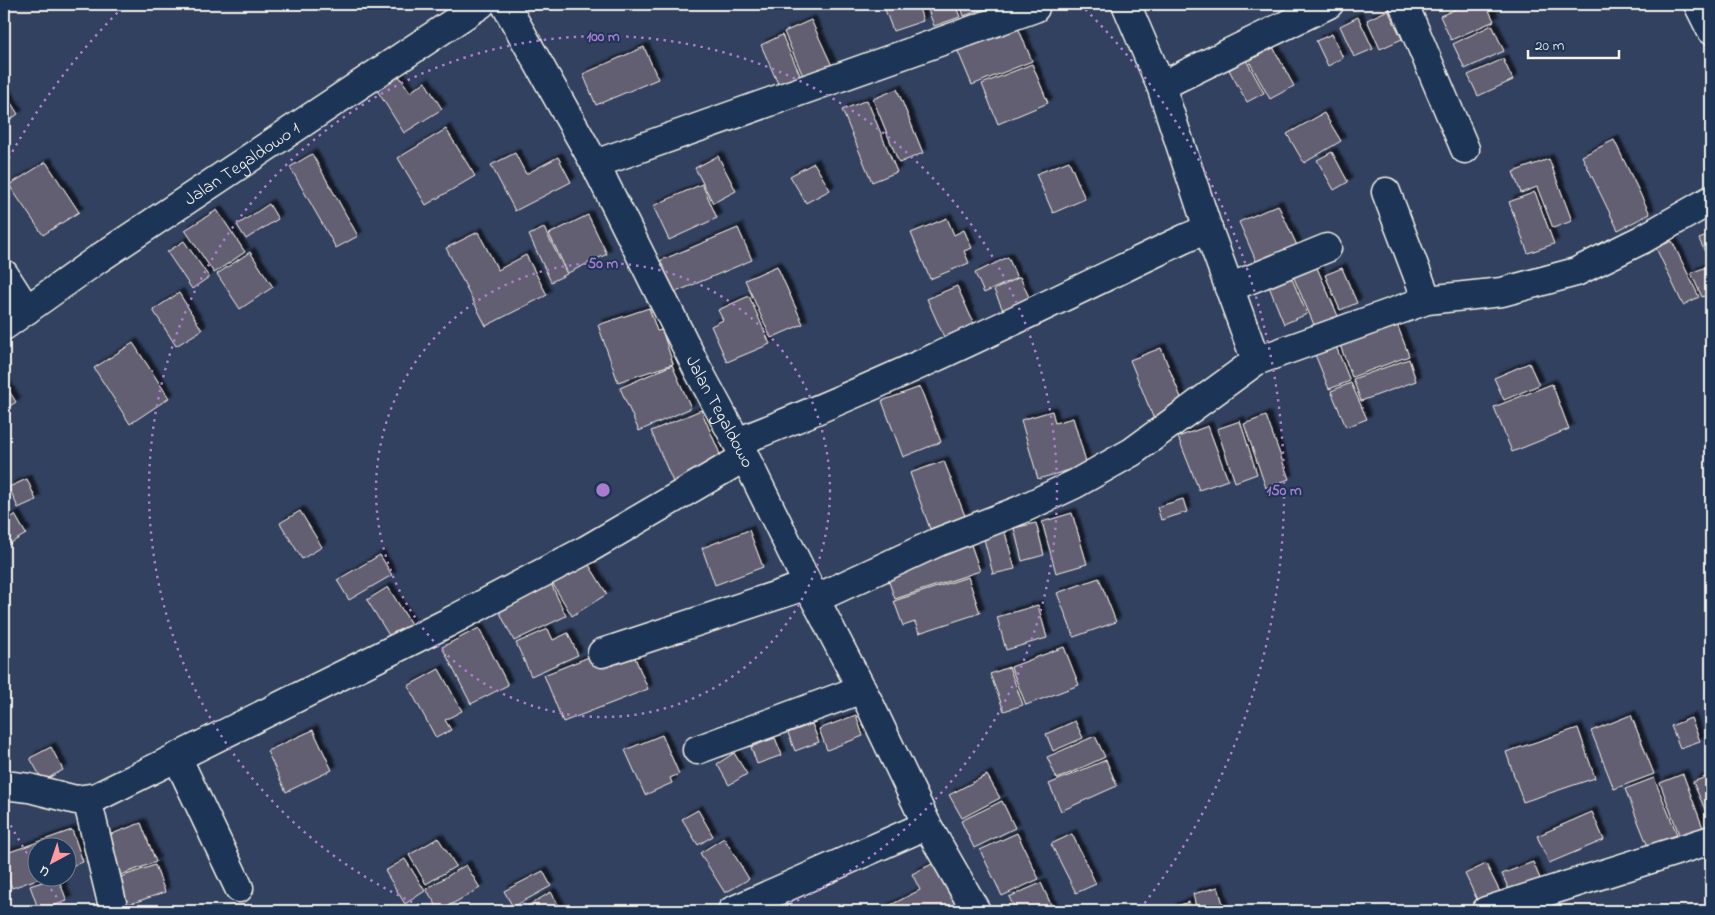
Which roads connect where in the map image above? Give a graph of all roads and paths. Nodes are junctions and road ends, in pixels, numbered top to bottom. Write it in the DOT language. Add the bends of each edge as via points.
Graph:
graph roads {
  1 [pos="481,4"];
  2 [pos="504,4"];
  3 [pos="1126,4"];
  4 [pos="1329,4"];
  5 [pos="1402,4"];
  6 [pos="1698,4"];
  7 [pos="1035,8"];
  8 [pos="1711,30"];
  9 [pos="1161,86"];
  10 [pos="1465,149"];
  11 [pos="594,164"];
  12 [pos="1386,192"];
  13 [pos="1711,200"];
  14 [pos="1208,230"];
  15 [pos="1327,248"];
  16 [pos="4,274"];
  17 [pos="1229,288"];
  18 [pos="1427,300"];
  19 [pos="27,310"];
  20 [pos="4,326"];
  21 [pos="1256,361"];
  22 [pos="741,449"];
  23 [pos="811,592"];
  24 [pos="602,653"];
  25 [pos="862,689"];
  26 [pos="697,750"];
  27 [pos="177,757"];
  28 [pos="4,785"];
  29 [pos="87,799"];
  30 [pos="927,825"];
  31 [pos="1711,840"];
  32 [pos="239,888"];
  33 [pos="114,911"];
  34 [pos="732,911"];
  35 [pos="976,911"];
  36 [pos="1486,911"];
  1 -- 19 [label="street, Jalan Tegaldowo 1"];
  2 -- 11 [label="street, Jalan Tegaldowo"];
  3 -- 9 [label="street"];
  4 -- 9 [label="street"];
  5 -- 10 [label="street"];
  6 -- 8 [label="street"];
  7 -- 11 [label="street"];
  9 -- 14 [label="street"];
  11 -- 22 [label="street, Jalan Tegaldowo"];
  12 -- 18 [label="street"];
  13 -- 18 [label="street" via="1576,272 1502,292"];
  14 -- 17 [label="street"];
  14 -- 22 [label="street" via="802,417"];
  15 -- 17 [label="street"];
  16 -- 19 [label="street"];
  17 -- 21 [label="street"];
  18 -- 21 [label="street"];
  19 -- 20 [label="street, Jalan Tegaldowo 1"];
  21 -- 23 [label="street" via="1132,452 1075,484 1020,510"];
  22 -- 23 [label="street, Jalan Tegaldowo"];
  22 -- 27 [label="street" via="586,550 425,635"];
  23 -- 24 [label="street"];
  23 -- 25 [label="street, Jalan Tegaldowo"];
  25 -- 26 [label="street"];
  25 -- 30 [label="street, Jalan Tegaldowo"];
  27 -- 29 [label="street"];
  27 -- 32 [label="street"];
  28 -- 29 [label="street" via="76,800"];
  29 -- 33 [label="street"];
  30 -- 34 [label="street"];
  30 -- 35 [label="street, Jalan Tegaldowo"];
  31 -- 36 [label="street"];
}
